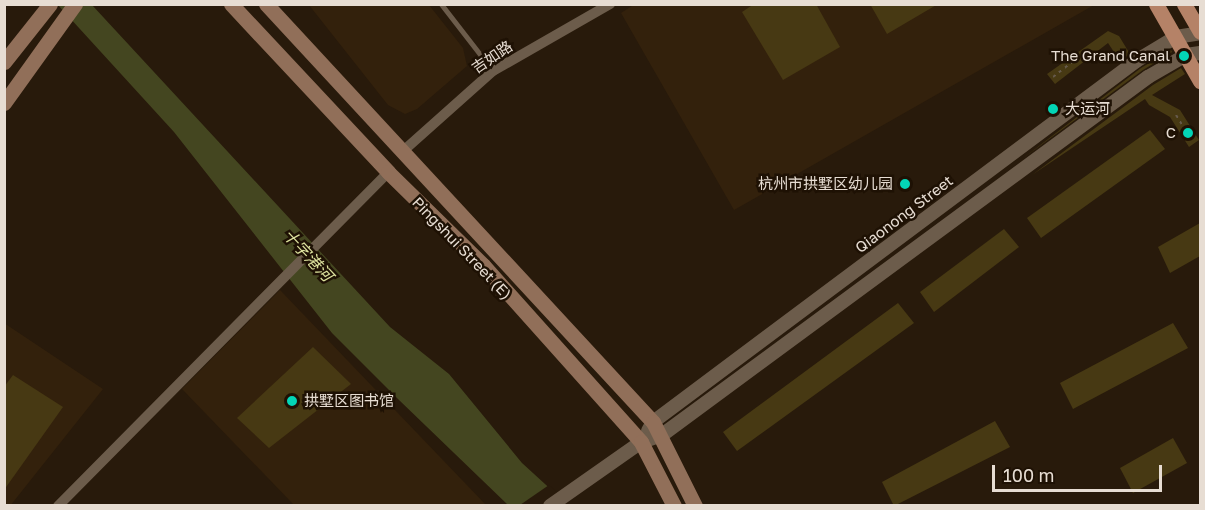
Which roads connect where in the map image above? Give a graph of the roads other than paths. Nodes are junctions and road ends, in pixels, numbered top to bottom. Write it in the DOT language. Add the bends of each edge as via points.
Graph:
graph roads {
  1 [pos="75,4"];
  2 [pos="231,4"];
  3 [pos="266,4"];
  4 [pos="441,4"];
  5 [pos="610,4"];
  6 [pos="1156,4"];
  7 [pos="1184,4"];
  8 [pos="48,6"];
  9 [pos="1200,33"];
  10 [pos="1176,37"];
  11 [pos="1193,54"];
  12 [pos="4,62"];
  13 [pos="493,71"];
  14 [pos="1200,81"];
  15 [pos="4,103"];
  16 [pos="402,152"];
  17 [pos="388,172"];
  18 [pos="653,422"];
  19 [pos="662,435"];
  20 [pos="641,442"];
  21 [pos="58,506"];
  22 [pos="550,506"];
  23 [pos="674,506"];
  24 [pos="695,506"];
  1 -- 15 [label="main road"];
  2 -- 17 [label="main road, Pingshui Street (E)"];
  3 -- 16 [label="main road, Pingshui Street (E)"];
  4 -- 13 [label="lane"];
  5 -- 13 [label="street, 吉如路"];
  6 -- 10 [label="main road"];
  7 -- 9 [label="main road"];
  8 -- 12 [label="main road"];
  9 -- 10 [label="street, Qiaonong Street"];
  10 -- 11 [label="main road"];
  10 -- 18 [label="street, Qiaonong Street" via="1126,68"];
  11 -- 14 [label="main road"];
  11 -- 19 [label="street, Qiaonong Street" via="1148,77"];
  13 -- 16 [label="street, 吉如路"];
  16 -- 18 [label="main road, Pingshui Street (E)"];
  17 -- 20 [label="main road, Pingshui Street (E)" via="483,265"];
  17 -- 21 [label="street"];
  18 -- 19 [label="main road, Pingshui Street (E)"];
  18 -- 20 [label="street, Qiaonong Street"];
  19 -- 20 [label="street, Qiaonong Street"];
  19 -- 24 [label="main road, Pingshui Street (E)"];
  20 -- 22 [label="street, Qiaonong Street"];
  20 -- 23 [label="main road, Pingshui Street (E)"];
}
